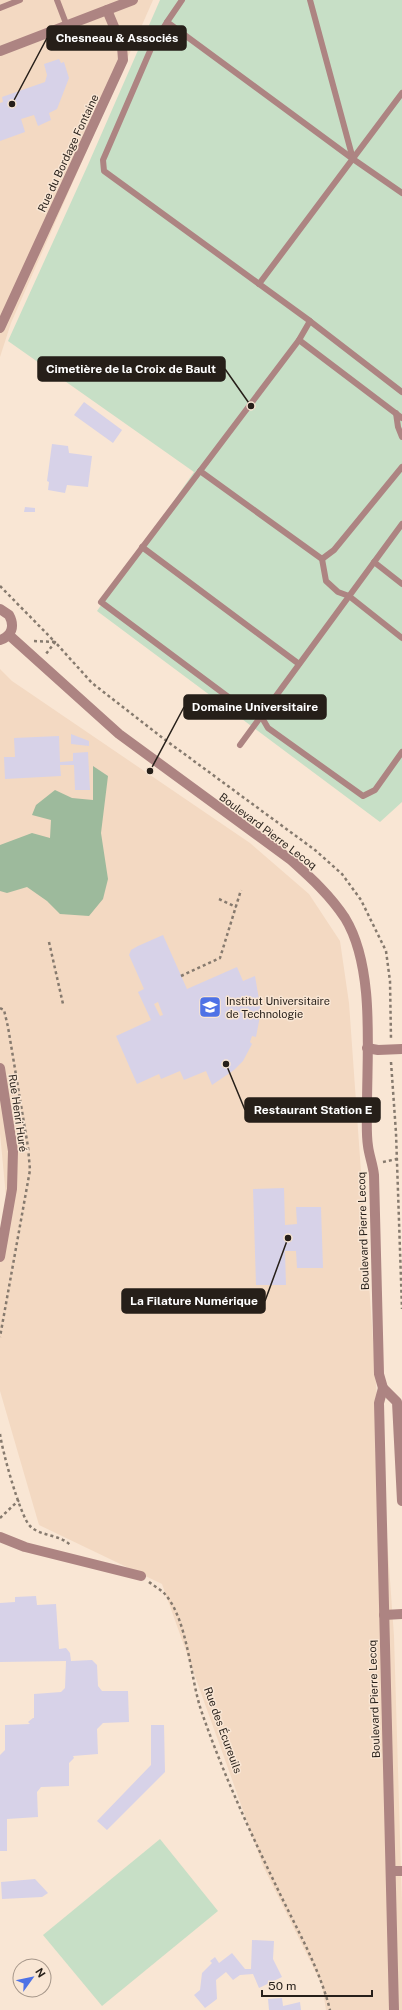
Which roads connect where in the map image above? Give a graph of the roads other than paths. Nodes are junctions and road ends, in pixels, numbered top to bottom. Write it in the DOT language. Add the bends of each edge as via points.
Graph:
graph roads {
  1 [pos="20,0"];
  2 [pos="57,0"];
  3 [pos="133,0"];
  4 [pos="182,0"];
  5 [pos="310,0"];
  6 [pos="0,8"];
  7 [pos="107,10"];
  8 [pos="167,22"];
  9 [pos="67,26"];
  10 [pos="0,51"];
  11 [pos="402,93"];
  12 [pos="353,159"];
  13 [pos="402,194"];
  14 [pos="259,284"];
  15 [pos="310,321"];
  16 [pos="0,328"];
  17 [pos="299,340"];
  18 [pos="402,392"];
  19 [pos="396,413"];
  20 [pos="402,418"];
  21 [pos="402,437"];
  22 [pos="402,467"];
  23 [pos="200,471"];
  24 [pos="402,524"];
  25 [pos="142,547"];
  26 [pos="322,559"];
  27 [pos="374,562"];
  28 [pos="402,584"];
  29 [pos="349,596"];
  30 [pos="0,609"];
  31 [pos="4,637"];
  32 [pos="402,638"];
  33 [pos="299,664"];
  34 [pos="261,716"];
  35 [pos="240,745"];
  36 [pos="402,752"];
  37 [pos="367,1048"];
  38 [pos="402,1049"];
  39 [pos="0,1068"];
  40 [pos="0,1257"];
  41 [pos="383,1388"];
  42 [pos="400,1403"];
  43 [pos="402,1501"];
  44 [pos="0,1537"];
  45 [pos="141,1576"];
  46 [pos="402,1614"];
  47 [pos="384,1615"];
  48 [pos="391,1871"];
  49 [pos="402,1871"];
  50 [pos="394,2010"];
  1 -- 6 [label="lane"];
  2 -- 9 [label="lane"];
  3 -- 7 [label="street"];
  4 -- 8 [label="lane"];
  5 -- 12 [label="lane"];
  7 -- 9 [label="street"];
  7 -- 16 [label="street, Rue du Bordage Fontaine" via="122,46 123,60"];
  8 -- 12 [label="lane"];
  8 -- 14 [label="lane" via="153,44 103,160 104,171"];
  9 -- 10 [label="street"];
  11 -- 12 [label="lane"];
  12 -- 13 [label="lane"];
  12 -- 14 [label="lane"];
  14 -- 15 [label="lane"];
  15 -- 17 [label="lane"];
  15 -- 18 [label="lane"];
  17 -- 19 [label="lane"];
  17 -- 23 [label="lane"];
  19 -- 20 [label="lane"];
  19 -- 21 [label="lane"];
  22 -- 26 [label="lane" via="334,550"];
  23 -- 25 [label="lane"];
  23 -- 26 [label="lane"];
  24 -- 27 [label="lane"];
  25 -- 33 [label="lane"];
  25 -- 34 [label="lane" via="101,602 243,708"];
  26 -- 29 [label="lane" via="326,581 338,592"];
  27 -- 28 [label="lane"];
  27 -- 29 [label="lane"];
  29 -- 32 [label="lane"];
  29 -- 33 [label="lane"];
  30 -- 31 [label="street, Boulevard Pierre Lecoq" via="12,620 12,630"];
  31 -- 37 [label="street, Boulevard Pierre Lecoq" via="40,663 119,734 291,860 330,896 345,919 362,963 366,994"];
  33 -- 34 [label="lane"];
  34 -- 35 [label="lane"];
  34 -- 36 [label="lane" via="268,728 363,796 375,790"];
  37 -- 38 [label="street"];
  37 -- 41 [label="street, Boulevard Pierre Lecoq" via="368,1145 374,1175 378,1374"];
  39 -- 40 [label="street, Rue Henri Huré" via="13,1151 12,1189"];
  41 -- 42 [label="street"];
  41 -- 47 [label="street, Boulevard Pierre Lecoq" via="379,1403"];
  42 -- 43 [label="street"];
  44 -- 45 [label="street" via="25,1547"];
  46 -- 47 [label="street"];
  47 -- 48 [label="street, Boulevard Pierre Lecoq"];
  48 -- 49 [label="street"];
  48 -- 50 [label="street, Boulevard Pierre Lecoq"];
}
